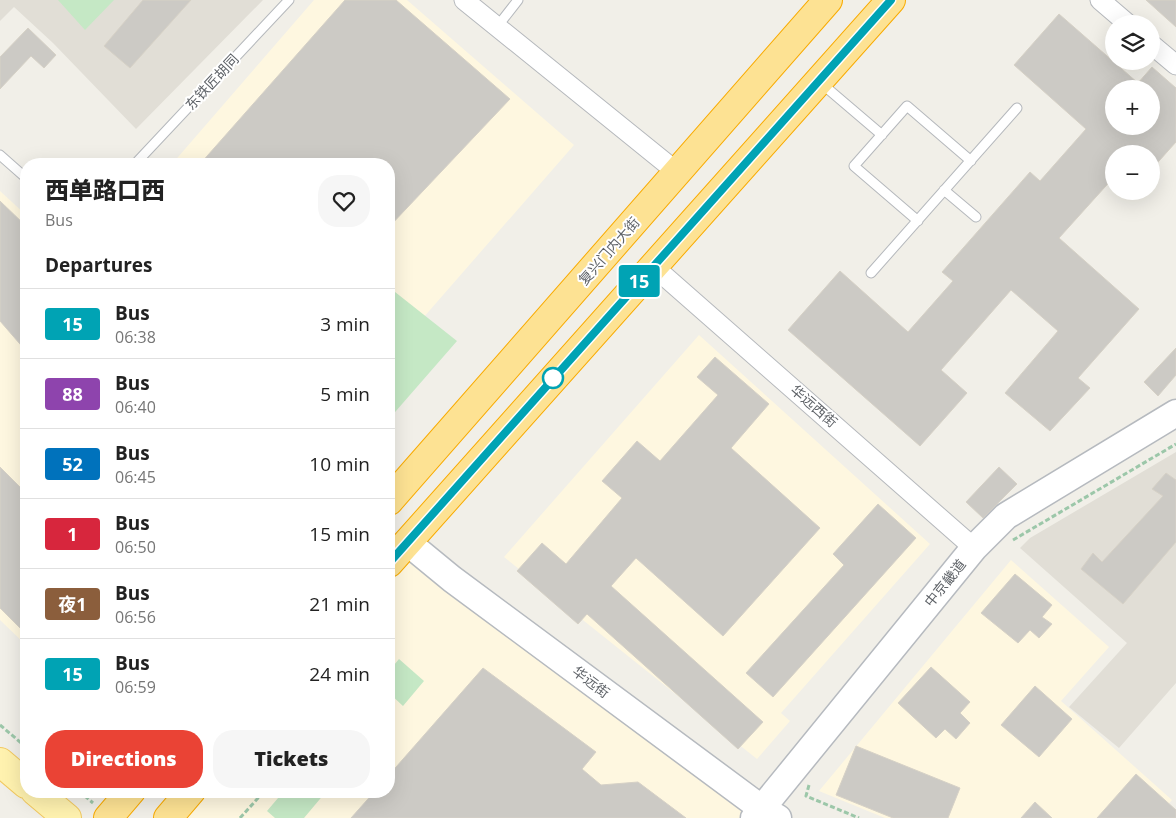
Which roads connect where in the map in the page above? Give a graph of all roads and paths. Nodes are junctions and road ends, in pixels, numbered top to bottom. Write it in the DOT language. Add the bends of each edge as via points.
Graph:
graph roads {
  1 [pos="289,0"];
  2 [pos="464,0"];
  3 [pos="518,0"];
  4 [pos="828,0"];
  5 [pos="891,0"];
  6 [pos="1100,0"];
  7 [pos="1118,15"];
  8 [pos="497,27"];
  9 [pos="1160,52"];
  10 [pos="1176,65"];
  11 [pos="818,81"];
  12 [pos="1017,108"];
  13 [pos="882,135"];
  14 [pos="0,155"];
  15 [pos="141,158"];
  16 [pos="971,161"];
  17 [pos="20,173"];
  18 [pos="678,173"];
  19 [pos="944,190"];
  20 [pos="976,217"];
  21 [pos="918,221"];
  22 [pos="653,266"];
  23 [pos="871,274"];
  24 [pos="1176,412"];
  25 [pos="1176,444"];
  26 [pos="395,494"];
  27 [pos="407,542"];
  28 [pos="1008,543"];
  29 [pos="974,548"];
  30 [pos="395,556"];
  31 [pos="0,725"];
  32 [pos="20,742"];
  33 [pos="0,762"];
  34 [pos="20,779"];
  35 [pos="810,783"];
  36 [pos="43,798"];
  37 [pos="125,798"];
  38 [pos="185,798"];
  39 [pos="258,798"];
  40 [pos="764,815"];
  41 [pos="67,818"];
  42 [pos="108,818"];
  43 [pos="168,818"];
  44 [pos="240,818"];
  45 [pos="859,818"];
  1 -- 15 [label="lane, 东铁匠胡同"];
  2 -- 8 [label="street"];
  3 -- 8 [label="lane"];
  4 -- 18 [label="highway, 复兴门内大街"];
  5 -- 11 [label="highway"];
  6 -- 7 [label="street"];
  8 -- 18 [label="street"];
  9 -- 10 [label="street"];
  11 -- 13 [label="lane"];
  11 -- 22 [label="highway"];
  12 -- 16 [label="lane"];
  13 -- 16 [label="lane" via="907,106"];
  13 -- 21 [label="lane" via="854,166"];
  14 -- 17 [label="lane"];
  16 -- 19 [label="lane"];
  18 -- 26 [label="highway, 复兴门内大街"];
  19 -- 20 [label="lane"];
  19 -- 21 [label="lane"];
  21 -- 23 [label="lane"];
  22 -- 27 [label="highway"];
  22 -- 29 [label="street, 华远西街"];
  24 -- 29 [label="street, 中京畿道" via="1006,516"];
  25 -- 28 [label="path"];
  27 -- 30 [label="highway"];
  27 -- 40 [label="street, 华远街"];
  29 -- 40 [label="street, 中京畿道"];
  31 -- 32 [label="path"];
  33 -- 34 [label="main road"];
  35 -- 45 [label="path" via="806,796"];
  36 -- 41 [label="main road"];
  37 -- 42 [label="highway"];
  38 -- 43 [label="highway"];
  39 -- 44 [label="path"];
}
